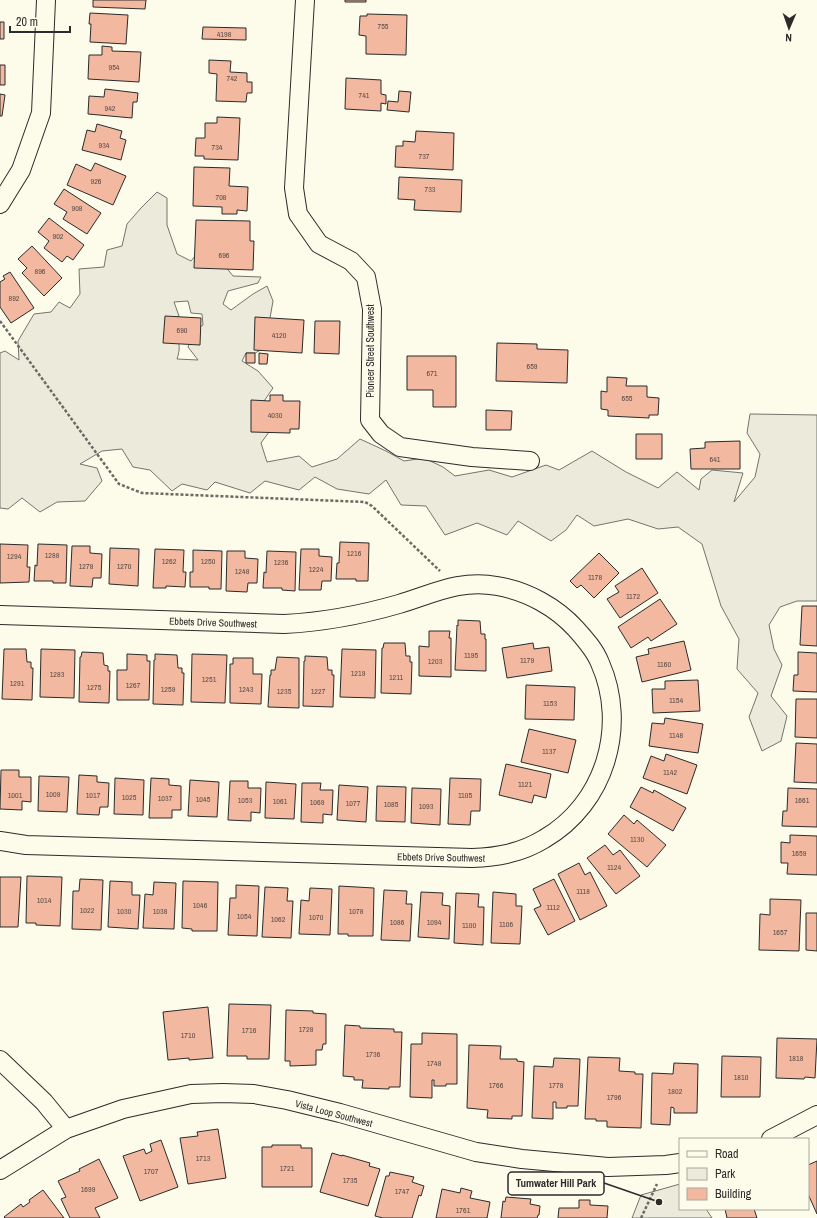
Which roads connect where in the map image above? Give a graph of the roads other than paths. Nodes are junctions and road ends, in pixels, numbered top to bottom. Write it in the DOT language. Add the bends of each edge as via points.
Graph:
graph roads {
  1 [pos="46,0"];
  2 [pos="305,0"];
  3 [pos="0,204"];
  4 [pos="530,461"];
  5 [pos="0,615"];
  6 [pos="0,841"];
  7 [pos="0,1060"];
  8 [pos="817,1115"];
  9 [pos="66,1129"];
  10 [pos="773,1138"];
  11 [pos="673,1164"];
  12 [pos="0,1170"];
  1 -- 3 [label="street" via="41,112 21,170"];
  2 -- 4 [label="street, Pioneer Street Southwest" via="294,188 298,214 319,244 351,261 366,277 372,309 370,420 381,434 400,447"];
  5 -- 6 [label="street, Ebbets Drive Southwest" via="284,624 355,615 399,604 448,587 473,584 497,586 523,592 548,605 568,620 600,661 612,709 609,752 592,794 569,821 545,839 519,851 496,857 34,845"];
  7 -- 9 [label="street" via="44,1102"];
  8 -- 10 [label="street"];
  9 -- 11 [label="street, Vista Loop Southwest" via="123,1109 191,1094 254,1094 340,1113 476,1152 608,1168"];
  9 -- 12 [label="street, Vista Loop Southwest"];
}
